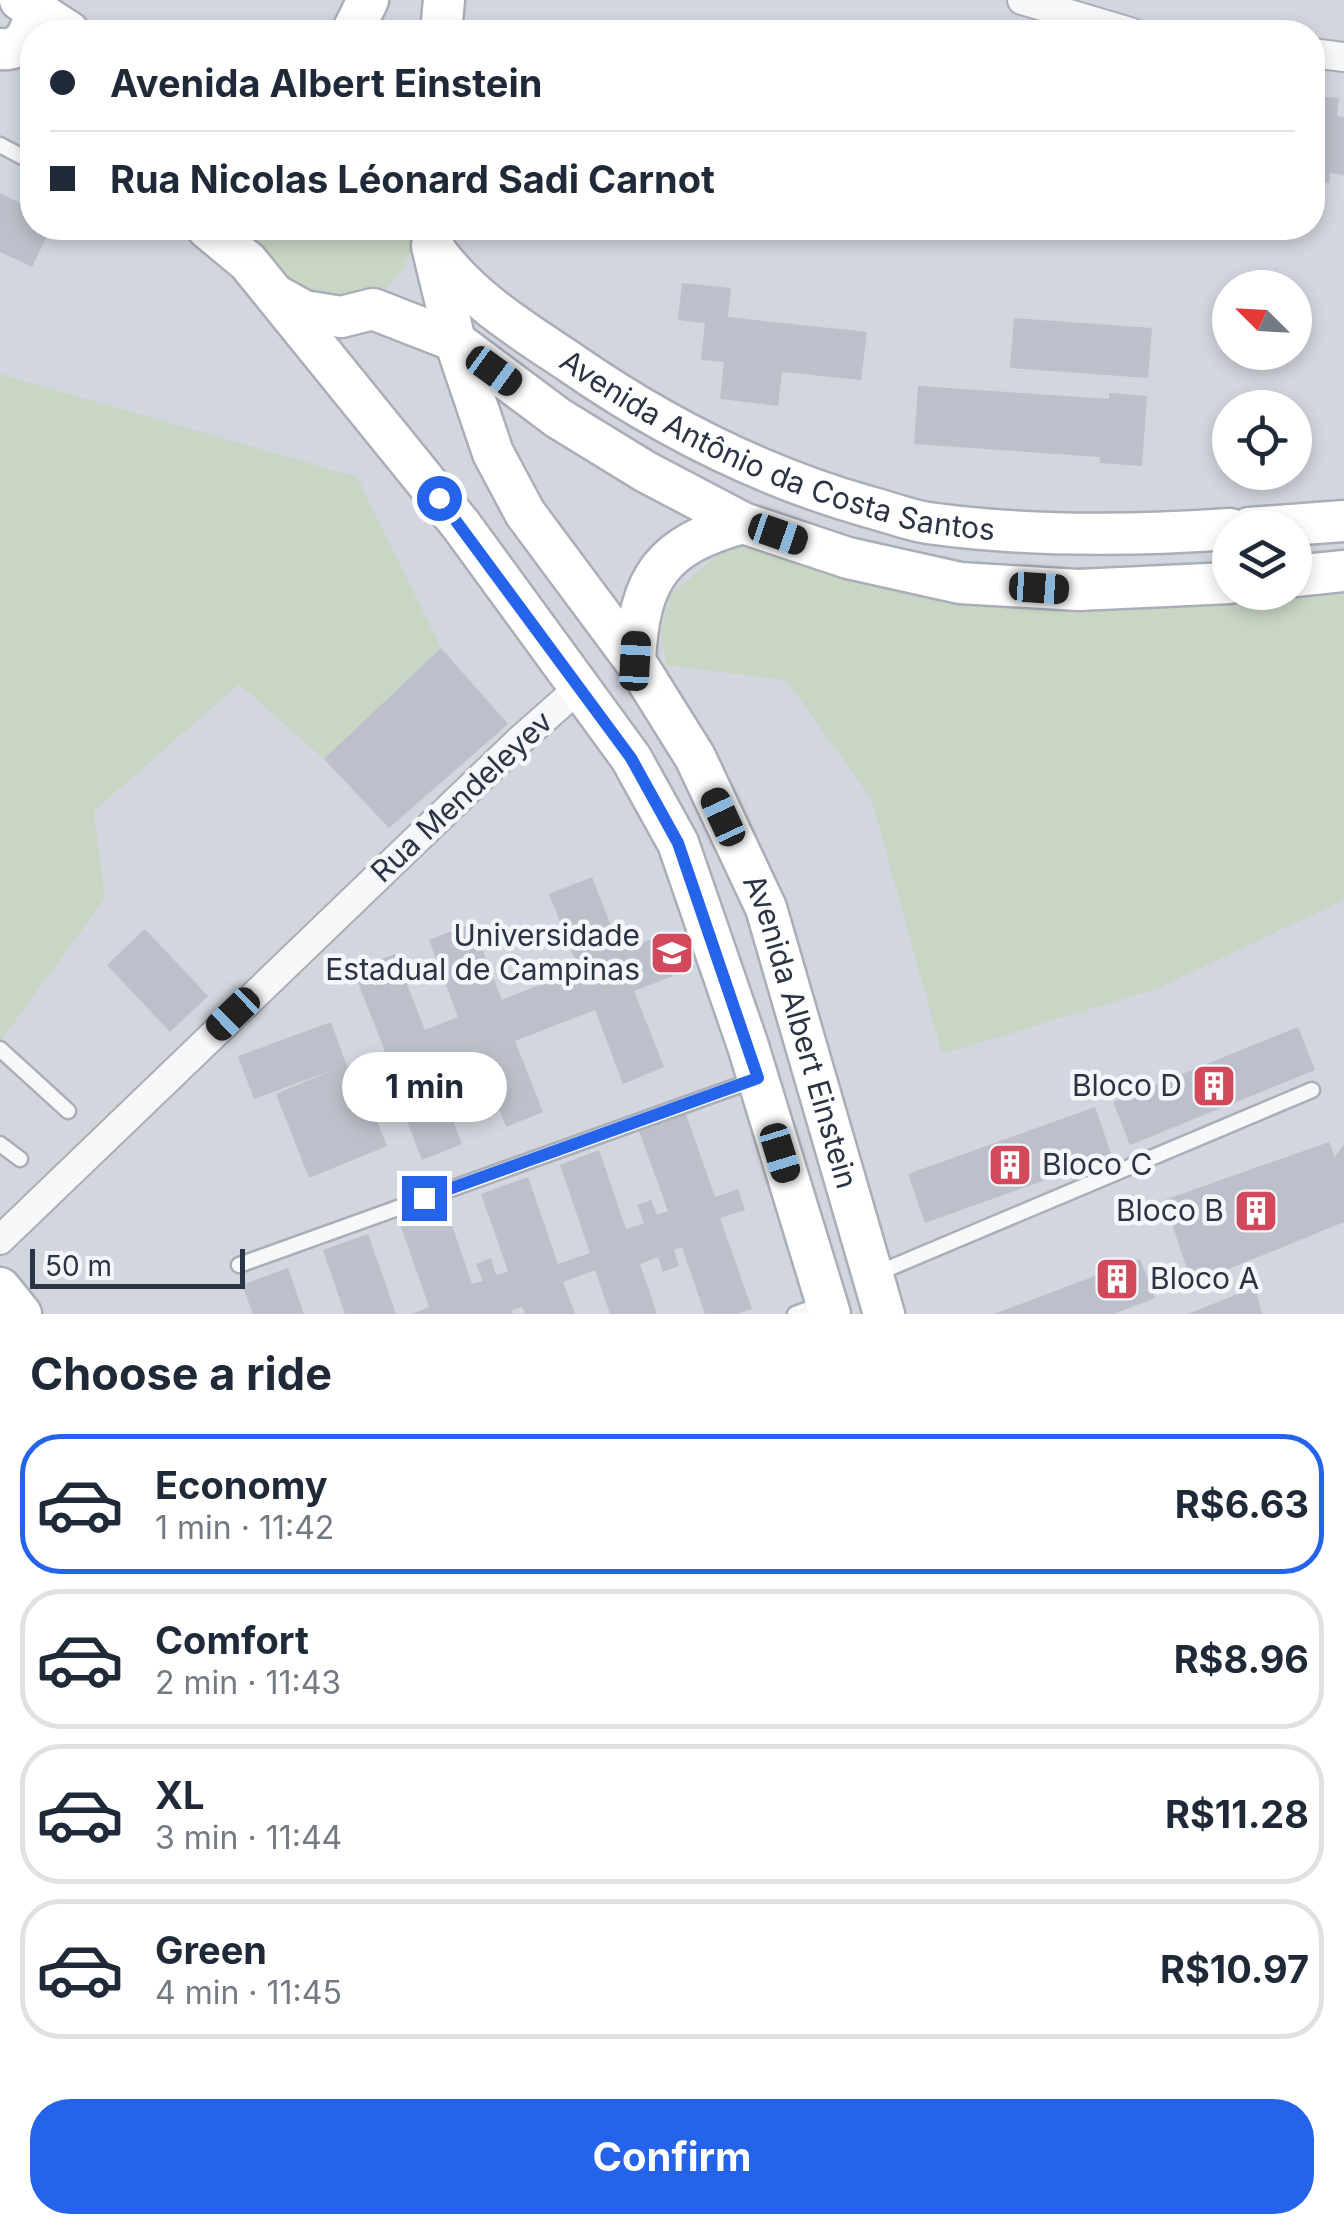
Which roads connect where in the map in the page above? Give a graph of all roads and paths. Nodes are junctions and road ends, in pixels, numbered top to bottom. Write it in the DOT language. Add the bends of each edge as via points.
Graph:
graph roads {
  1 [pos="1022,0"];
  2 [pos="1090,20"];
  3 [pos="0,49"];
  4 [pos="20,65"];
  5 [pos="431,240"];
  6 [pos="434,240"];
  7 [pos="435,240"];
  8 [pos="244,245"];
  9 [pos="274,294"];
  10 [pos="372,309"];
  11 [pos="455,342"];
  12 [pos="1344,520"];
  13 [pos="743,522"];
  14 [pos="1312,523"];
  15 [pos="1212,529"];
  16 [pos="1344,571"];
  17 [pos="1312,574"];
  18 [pos="1212,584"];
  19 [pos="644,676"];
  20 [pos="580,687"];
  21 [pos="0,1048"];
  22 [pos="758,1078"];
  23 [pos="1312,1090"];
  24 [pos="68,1110"];
  25 [pos="0,1144"];
  26 [pos="20,1160"];
  27 [pos="0,1240"];
  28 [pos="239,1265"];
  29 [pos="872,1275"];
  30 [pos="0,1288"];
  31 [pos="817,1310"];
  32 [pos="21,1314"];
  33 [pos="884,1314"];
  1 -- 2 [label="street"];
  3 -- 4 [label="street"];
  5 -- 10 [label="street" via="418,273"];
  6 -- 11 [label="street, Avenida Albert Einstein"];
  7 -- 15 [label="street, Avenida Antônio da Costa Santos" via="459,282 592,378 708,445 813,491 924,522 1037,534"];
  8 -- 9 [label="street, Avenida Albert Einstein"];
  9 -- 10 [label="street, Avenida Antônio da Costa Santos" via="304,311 341,316"];
  9 -- 20 [label="street, Avenida Albert Einstein" via="461,525"];
  10 -- 11 [label="street, Avenida Antônio da Costa Santos"];
  11 -- 13 [label="street, Avenida Antônio da Costa Santos" via="558,418"];
  11 -- 19 [label="street, Avenida Albert Einstein" via="493,453 525,513"];
  12 -- 14 [label="street"];
  13 -- 18 [label="street, Avenida Antônio da Costa Santos" via="848,558 960,583 1078,590"];
  13 -- 19 [label="street" via="712,531 659,566 637,623"];
  16 -- 17 [label="street"];
  19 -- 20 [label="street" via="600,676"];
  19 -- 29 [label="street, Avenida Albert Einstein" via="695,756 766,908"];
  20 -- 22 [label="street, Avenida Albert Einstein" via="631,758 678,843"];
  20 -- 27 [label="street, Rua Mendeleyev"];
  21 -- 24 [label="lane"];
  22 -- 28 [label="lane"];
  22 -- 31 [label="street, Avenida Albert Einstein"];
  23 -- 29 [label="lane"];
  25 -- 26 [label="lane"];
  29 -- 33 [label="street, Avenida Albert Einstein"];
  30 -- 32 [label="street"];
}
